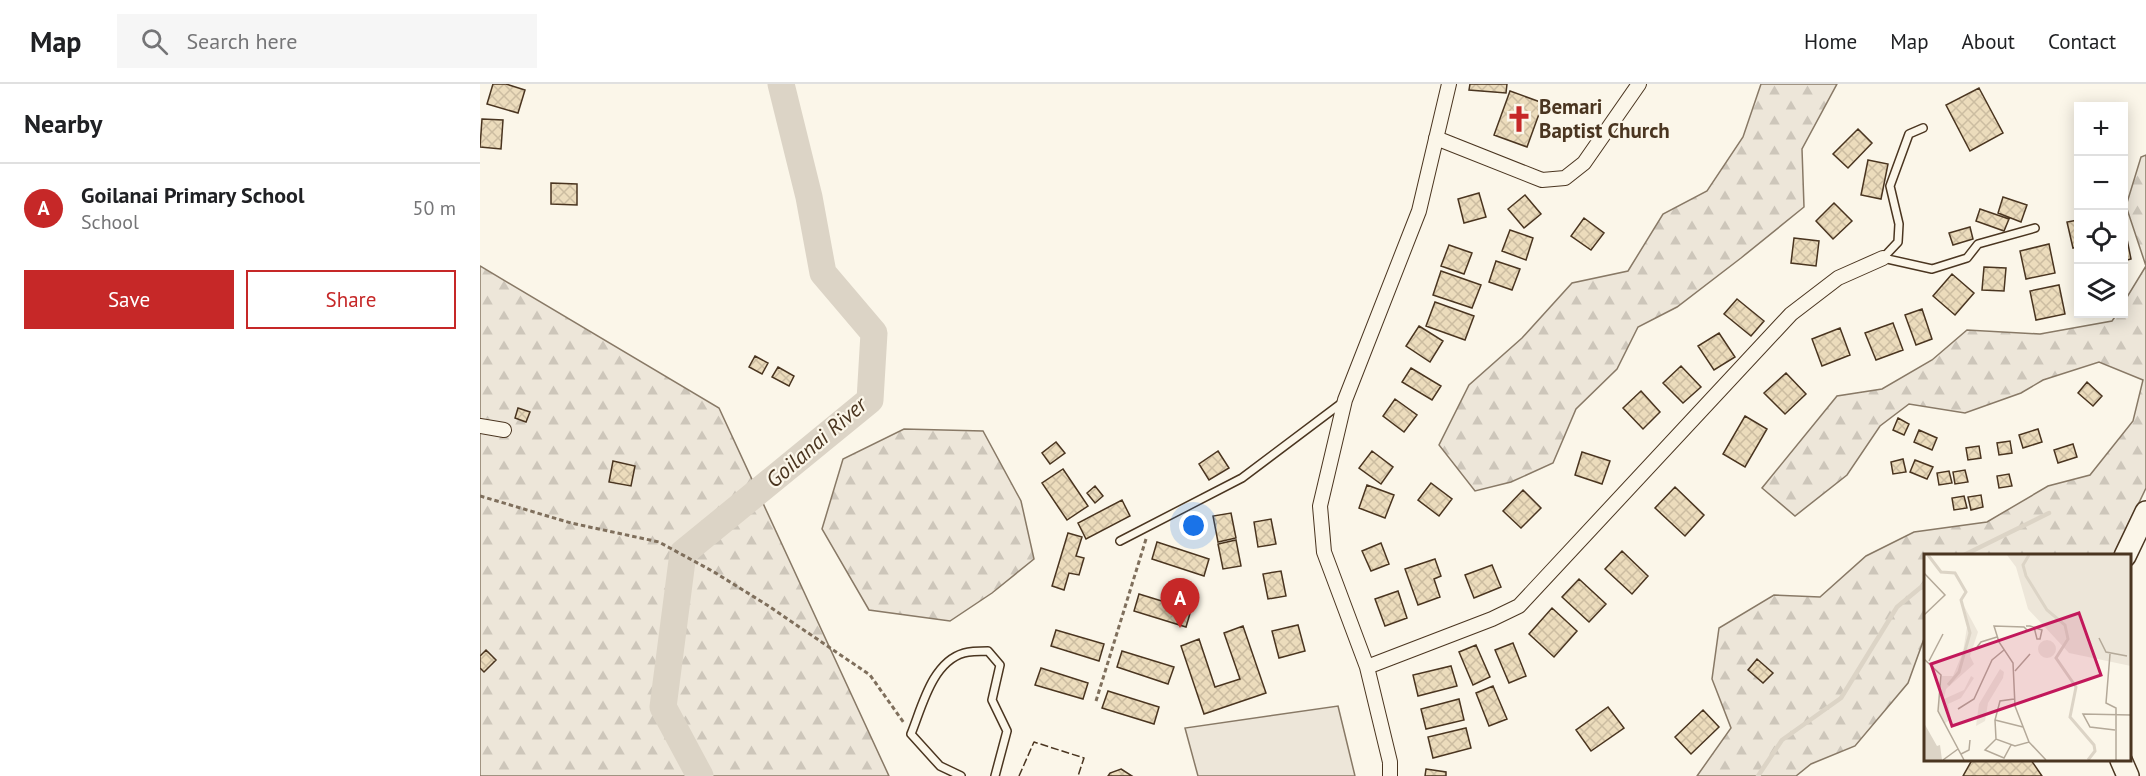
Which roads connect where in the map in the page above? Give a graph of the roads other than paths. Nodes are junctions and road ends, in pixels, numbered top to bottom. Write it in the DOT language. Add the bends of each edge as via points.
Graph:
graph roads {
  1 [pos="1449,84"];
  2 [pos="1639,84"];
  3 [pos="1923,128"];
  4 [pos="1436,138"];
  5 [pos="2035,228"];
  6 [pos="1883,258"];
  7 [pos="1345,400"];
  8 [pos="480,426"];
  9 [pos="504,430"];
  10 [pos="2146,512"];
  11 [pos="1120,541"];
  12 [pos="2125,554"];
  13 [pos="1367,667"];
  14 [pos="2122,761"];
  15 [pos="961,776"];
  16 [pos="994,776"];
  17 [pos="1390,776"];
  18 [pos="2128,776"];
  1 -- 4 [label="street"];
  2 -- 4 [label="street" via="1584,163 1566,178 1542,180"];
  3 -- 6 [label="lane" via="1909,134 1890,186 1899,224 1898,242"];
  4 -- 7 [label="street" via="1419,211"];
  5 -- 6 [label="lane" via="1978,244 1966,258 1932,269"];
  6 -- 13 [label="street" via="1838,278 1791,314 1519,606"];
  7 -- 11 [label="lane" via="1242,478"];
  7 -- 13 [label="street" via="1320,506 1324,552"];
  8 -- 9 [label="street"];
  10 -- 12 [label="main road"];
  13 -- 17 [label="street"];
  14 -- 18 [label="main road"];
  15 -- 16 [label="lane" via="940,766 911,734 927,693 944,664 964,653 988,651 1000,665 992,700 1007,731"];
}
